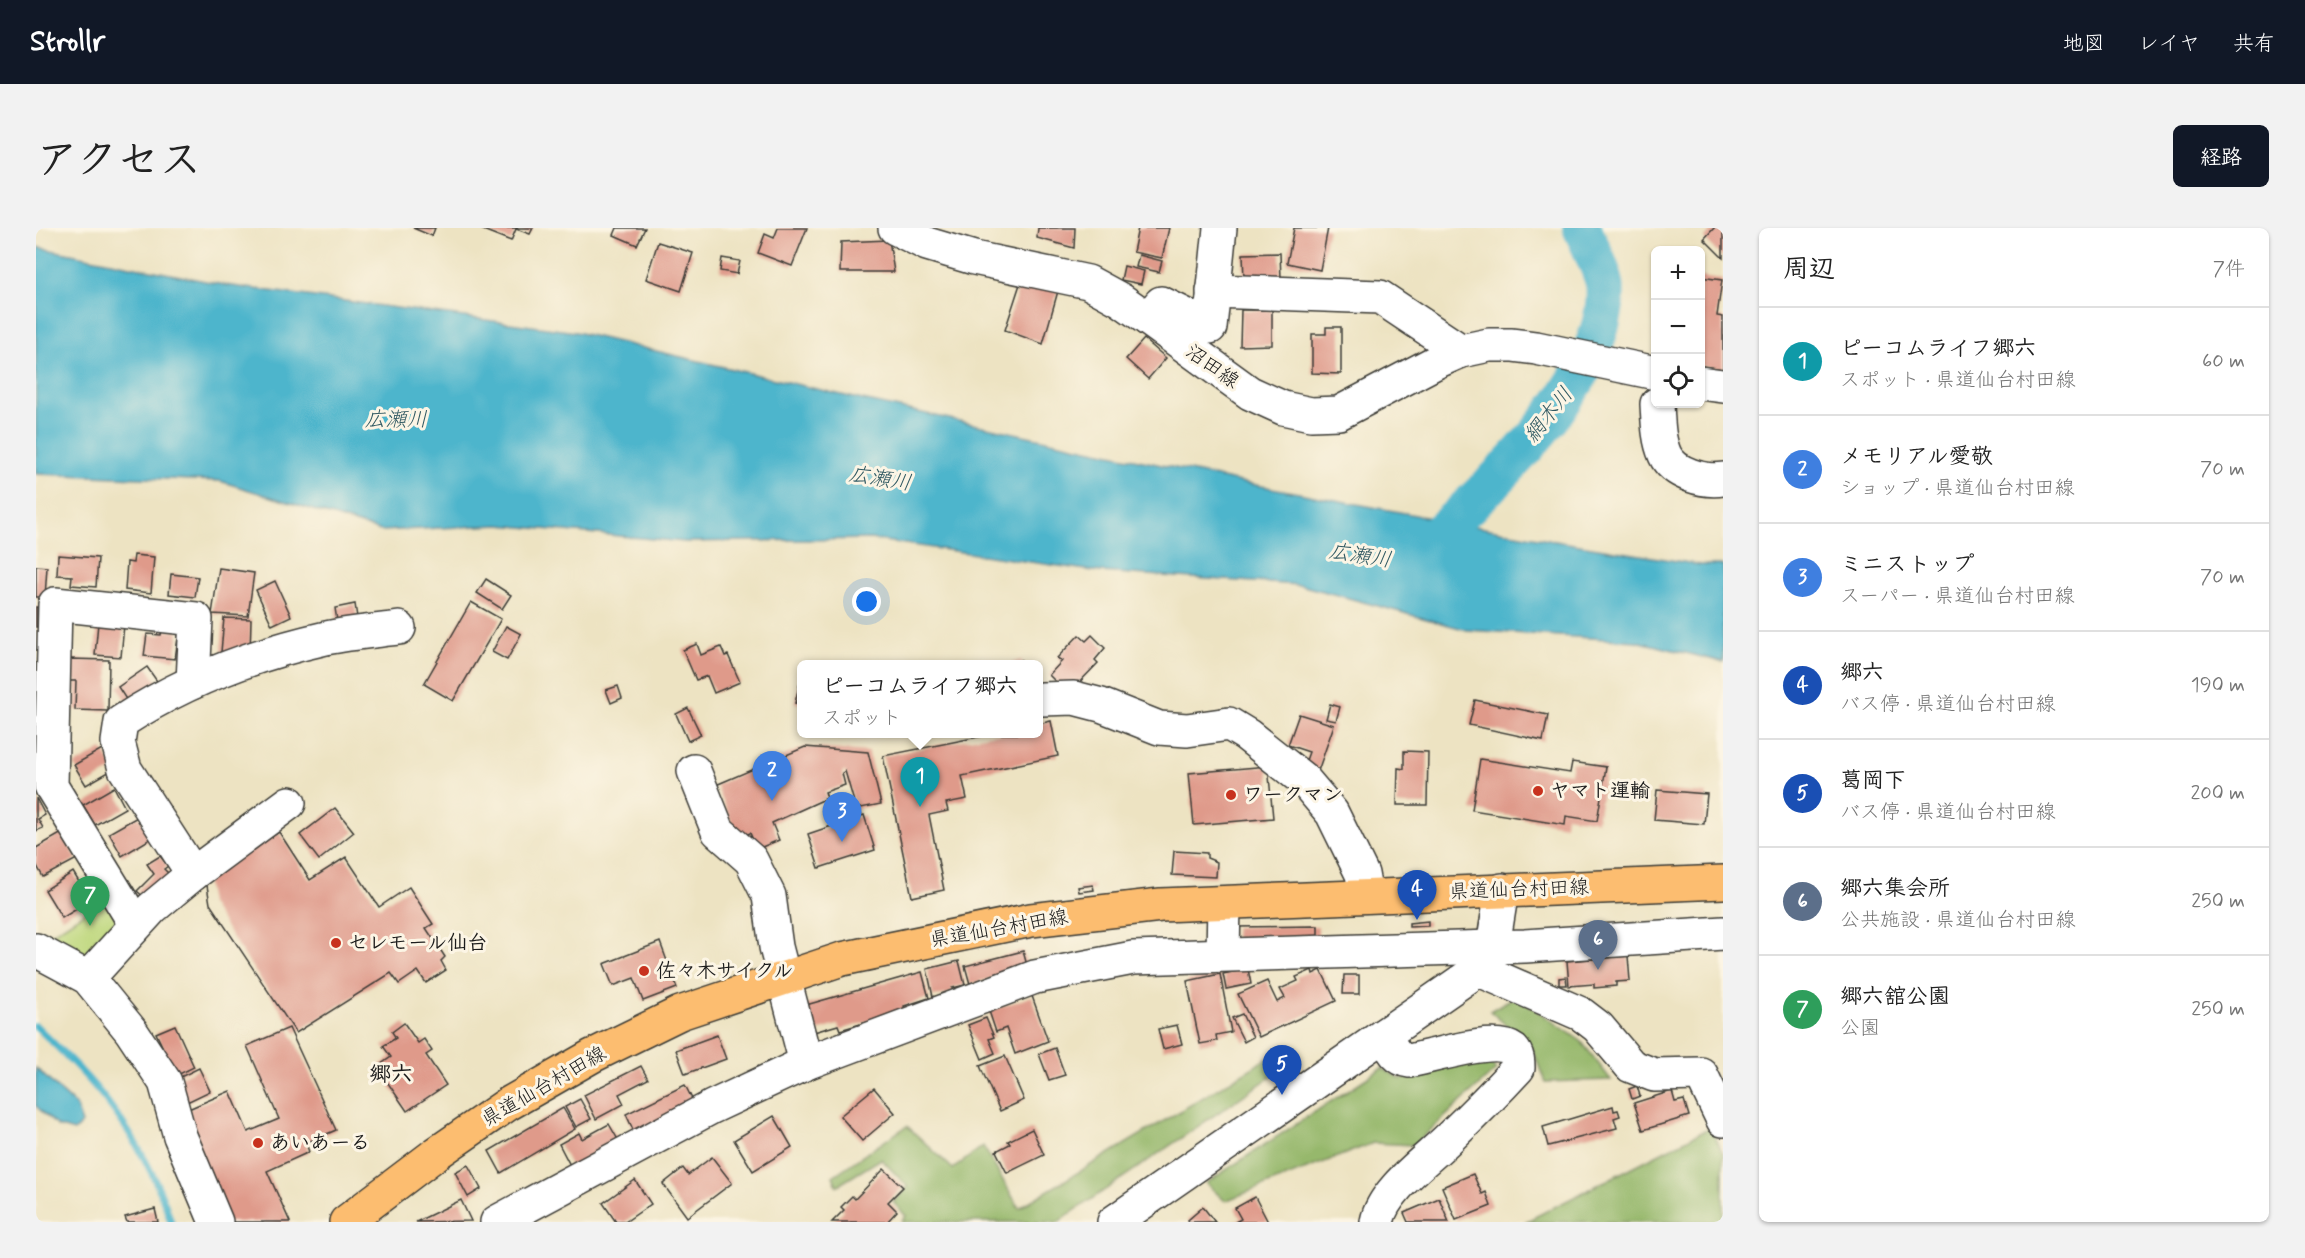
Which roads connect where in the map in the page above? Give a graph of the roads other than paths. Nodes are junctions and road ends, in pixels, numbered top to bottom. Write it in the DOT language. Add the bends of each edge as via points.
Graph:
graph roads {
  1 [pos="895,228"];
  2 [pos="1220,228"];
  3 [pos="1213,291"];
  4 [pos="1148,319"];
  5 [pos="1461,351"];
  6 [pos="1651,382"];
  7 [pos="1705,384"];
  8 [pos="1723,386"];
  9 [pos="1658,408"];
  10 [pos="1723,479"];
  11 [pos="399,628"];
  12 [pos="193,682"];
  13 [pos="1043,699"];
  14 [pos="694,771"];
  15 [pos="289,803"];
  16 [pos="193,874"];
  17 [pos="1723,882"];
  18 [pos="1502,890"];
  19 [pos="1366,896"];
  20 [pos="1224,903"];
  21 [pos="136,925"];
  22 [pos="1723,933"];
  23 [pos="36,950"];
  24 [pos="1223,954"];
  25 [pos="1484,957"];
  26 [pos="88,978"];
  27 [pos="783,978"];
  28 [pos="1384,1035"];
  29 [pos="806,1063"];
  30 [pos="1723,1120"];
  31 [pos="216,1222"];
  32 [pos="346,1222"];
  33 [pos="497,1222"];
  34 [pos="1114,1222"];
  35 [pos="1377,1222"];
  1 -- 4 [label="street, 沼田線" via="927,244 974,258 1088,282"];
  2 -- 3 [label="street"];
  3 -- 4 [label="street" via="1210,327 1161,303"];
  3 -- 5 [label="street" via="1380,297"];
  4 -- 5 [label="street, 沼田線" via="1250,393 1282,408 1311,414 1338,413"];
  5 -- 6 [label="street, 沼田線" via="1489,345 1536,348 1622,367"];
  7 -- 8 [label="street"];
  9 -- 10 [label="street" via="1666,458 1690,477"];
  11 -- 12 [label="street" via="326,638 234,665"];
  12 -- 16 [label="street" via="121,722 118,742 125,769"];
  12 -- 21 [label="street" via="195,620 55,604 51,786"];
  13 -- 19 [label="street" via="1074,698 1159,728 1187,730 1229,724 1304,780 1332,813 1362,874"];
  14 -- 27 [label="street" via="718,831 751,860 769,896"];
  15 -- 16 [label="street"];
  16 -- 21 [label="street"];
  17 -- 18 [label="main road, 県道仙台村田線"];
  18 -- 19 [label="main road, 県道仙台村田線"];
  18 -- 25 [label="street"];
  19 -- 20 [label="main road, 県道仙台村田線"];
  20 -- 24 [label="street"];
  20 -- 27 [label="main road, 県道仙台村田線" via="1161,905 1031,920 842,960"];
  21 -- 26 [label="street"];
  22 -- 25 [label="street" via="1525,946"];
  23 -- 26 [label="street"];
  24 -- 25 [label="street"];
  24 -- 29 [label="street" via="1133,958 1035,977"];
  25 -- 28 [label="street" via="1469,976"];
  25 -- 30 [label="street" via="1581,1014 1598,1027 1631,1066 1654,1075 1701,1074"];
  26 -- 31 [label="street" via="131,1031 165,1082 180,1136"];
  27 -- 29 [label="street"];
  27 -- 32 [label="main road, 県道仙台村田線" via="680,1013 592,1056 508,1104"];
  28 -- 34 [label="street"];
  28 -- 35 [label="street" via="1403,1060 1491,1044 1512,1049 1518,1068 1386,1200"];
  29 -- 33 [label="street" via="711,1107"];
}
